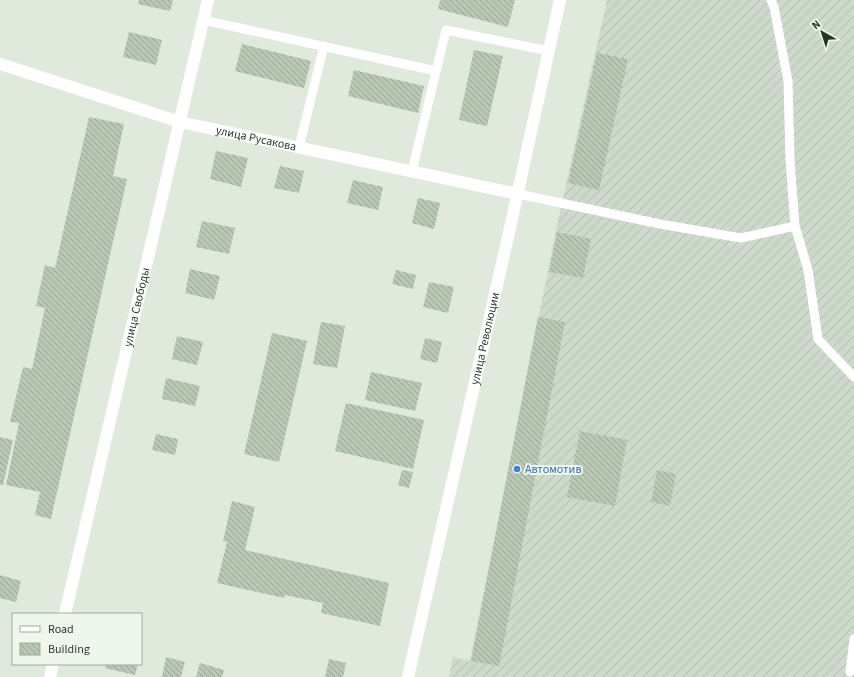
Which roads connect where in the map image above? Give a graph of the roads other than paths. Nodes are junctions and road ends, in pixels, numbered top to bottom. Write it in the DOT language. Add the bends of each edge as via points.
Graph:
graph roads {
  1 [pos="208,0"];
  2 [pos="771,0"];
  3 [pos="558,1"];
  4 [pos="204,20"];
  5 [pos="324,46"];
  6 [pos="549,52"];
  7 [pos="0,64"];
  8 [pos="436,71"];
  9 [pos="180,122"];
  10 [pos="299,147"];
  11 [pos="412,171"];
  12 [pos="518,194"];
  13 [pos="795,226"];
  14 [pos="854,377"];
  15 [pos="65,613"];
  16 [pos="854,638"];
  17 [pos="53,665"];
  18 [pos="850,672"];
  19 [pos="50,677"];
  20 [pos="408,677"];
  1 -- 4 [label="street, улица Свободы"];
  2 -- 13 [label="lane" via="788,81"];
  3 -- 6 [label="street, улица Революции"];
  4 -- 5 [label="lane"];
  4 -- 9 [label="street, улица Свободы"];
  5 -- 8 [label="lane"];
  5 -- 10 [label="lane"];
  6 -- 8 [label="lane" via="446,30"];
  6 -- 12 [label="street, улица Революции"];
  7 -- 9 [label="street, улица Русакова"];
  8 -- 11 [label="lane"];
  9 -- 10 [label="street, улица Русакова"];
  9 -- 15 [label="street, улица Свободы"];
  10 -- 11 [label="street, улица Русакова"];
  11 -- 12 [label="street, улица Русакова"];
  12 -- 13 [label="lane" via="741,238"];
  12 -- 20 [label="street, улица Революции"];
  13 -- 14 [label="lane" via="808,270 818,339"];
  16 -- 18 [label="lane"];
  17 -- 19 [label="street"];
}
